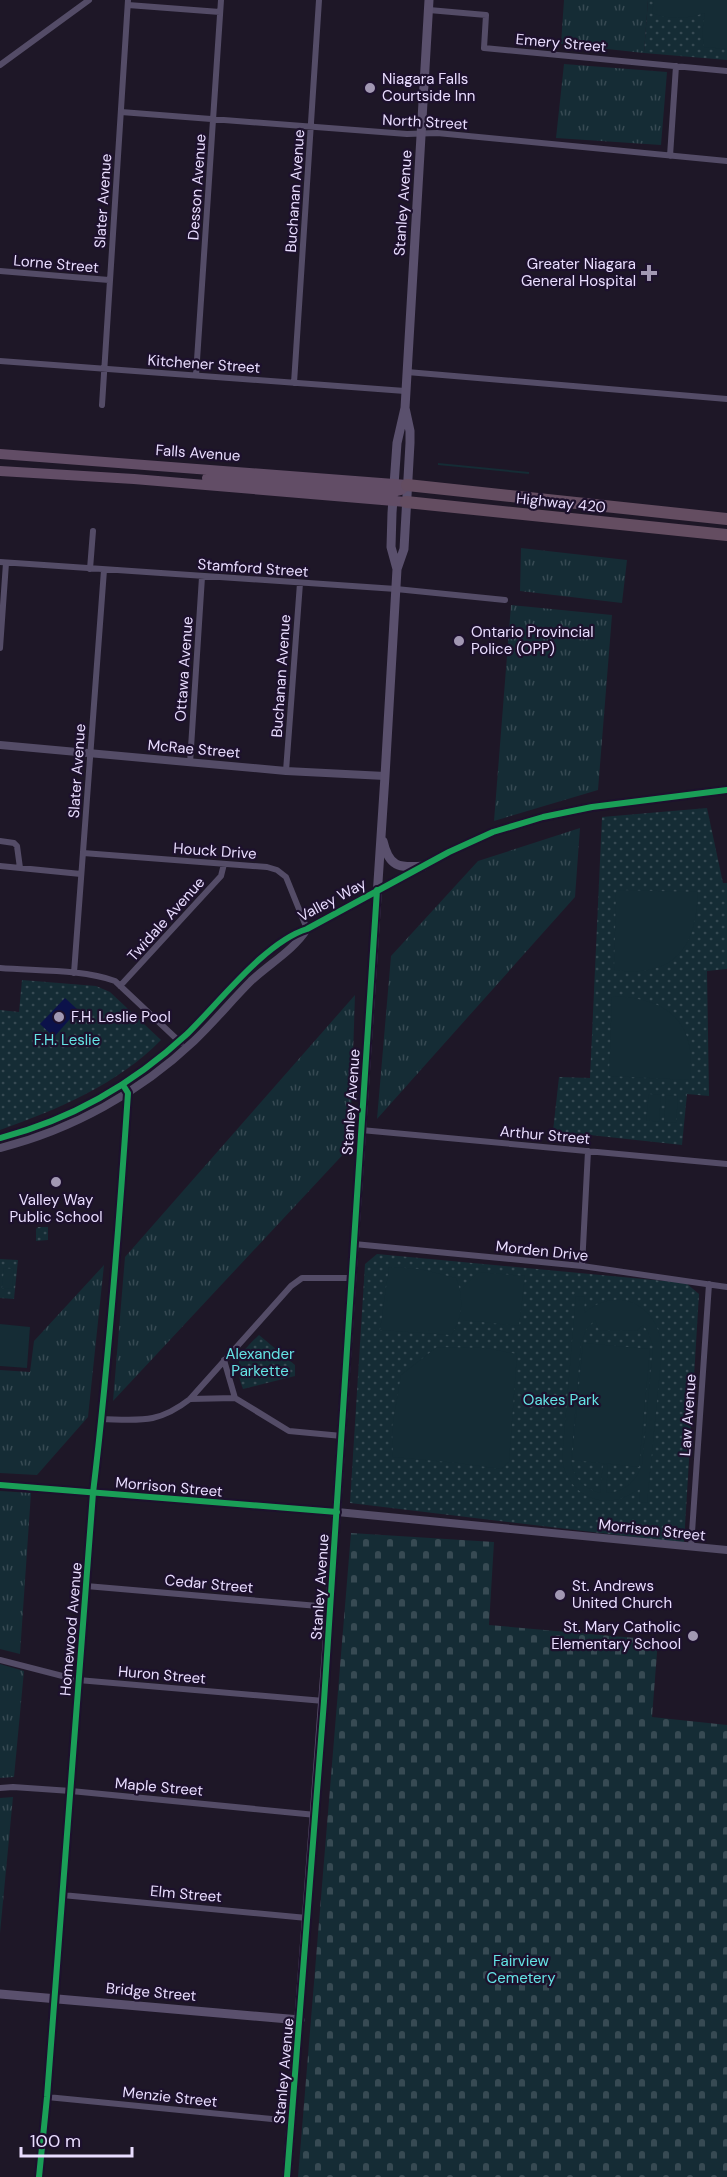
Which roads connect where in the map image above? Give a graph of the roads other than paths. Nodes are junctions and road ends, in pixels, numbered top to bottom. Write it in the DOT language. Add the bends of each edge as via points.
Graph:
graph roads {
  1 [pos="89,0"];
  2 [pos="221,0"];
  3 [pos="319,0"];
  4 [pos="128,3"];
  5 [pos="429,5"];
  6 [pos="220,12"];
  7 [pos="0,65"];
  8 [pos="676,66"];
  9 [pos="727,71"];
  10 [pos="121,112"];
  11 [pos="213,119"];
  12 [pos="311,127"];
  13 [pos="422,135"];
  14 [pos="670,156"];
  15 [pos="727,161"];
  16 [pos="0,271"];
  17 [pos="109,280"];
  18 [pos="0,361"];
  19 [pos="104,368"];
  20 [pos="407,372"];
  21 [pos="196,375"];
  22 [pos="294,383"];
  23 [pos="405,391"];
  24 [pos="727,399"];
  25 [pos="102,405"];
  26 [pos="405,408"];
  27 [pos="0,454"];
  28 [pos="0,471"];
  29 [pos="407,484"];
  30 [pos="393,492"];
  31 [pos="406,502"];
  32 [pos="727,519"];
  33 [pos="93,531"];
  34 [pos="727,535"];
  35 [pos="3,562"];
  36 [pos="90,569"];
  37 [pos="397,569"];
  38 [pos="104,570"];
  39 [pos="202,577"];
  40 [pos="300,583"];
  41 [pos="396,589"];
  42 [pos="505,600"];
  43 [pos="0,648"];
  44 [pos="0,745"];
  45 [pos="91,752"];
  46 [pos="189,763"];
  47 [pos="286,771"];
  48 [pos="385,776"];
  49 [pos="727,790"];
  50 [pos="381,833"];
  51 [pos="0,841"];
  52 [pos="83,853"];
  53 [pos="224,864"];
  54 [pos="0,866"];
  55 [pos="423,866"];
  56 [pos="20,867"];
  57 [pos="81,874"];
  58 [pos="377,890"];
  59 [pos="307,929"];
  60 [pos="0,968"];
  61 [pos="74,973"];
  62 [pos="120,986"];
  63 [pos="179,1041"];
  64 [pos="186,1048"];
  65 [pos="123,1085"];
  66 [pos="129,1093"];
  67 [pos="361,1130"];
  68 [pos="0,1138"];
  69 [pos="0,1148"];
  70 [pos="588,1151"];
  71 [pos="727,1164"];
  72 [pos="354,1244"];
  73 [pos="582,1266"];
  74 [pos="352,1278"];
  75 [pos="709,1284"];
  76 [pos="727,1287"];
  77 [pos="224,1360"];
  78 [pos="235,1398"];
  79 [pos="190,1399"];
  80 [pos="102,1419"];
  81 [pos="342,1436"];
  82 [pos="0,1485"];
  83 [pos="93,1493"];
  84 [pos="337,1512"];
  85 [pos="691,1547"];
  86 [pos="727,1551"];
  87 [pos="86,1586"];
  88 [pos="330,1607"];
  89 [pos="0,1660"];
  90 [pos="78,1680"];
  91 [pos="324,1701"];
  92 [pos="0,1788"];
  93 [pos="70,1791"];
  94 [pos="316,1815"];
  95 [pos="62,1895"];
  96 [pos="307,1918"];
  97 [pos="0,1994"];
  98 [pos="54,1999"];
  99 [pos="300,2020"];
  100 [pos="47,2097"];
  101 [pos="292,2121"];
  102 [pos="39,2177"];
  103 [pos="287,2177"];
  1 -- 7 [label="street"];
  2 -- 6 [label="street, Desson Avenue"];
  3 -- 12 [label="street, Buchanan Avenue"];
  4 -- 6 [label="street"];
  4 -- 10 [label="street, Slater Avenue"];
  5 -- 8 [label="street, Emery Street" via="486,15 484,48"];
  5 -- 13 [label="main road, Stanley Avenue"];
  6 -- 11 [label="street, Desson Avenue"];
  8 -- 9 [label="street, Emery Street"];
  8 -- 14 [label="street"];
  10 -- 11 [label="street, North Street"];
  10 -- 17 [label="street, Slater Avenue"];
  11 -- 12 [label="street, North Street"];
  11 -- 21 [label="street, Desson Avenue"];
  12 -- 13 [label="street, North Street"];
  12 -- 22 [label="street, Buchanan Avenue"];
  13 -- 14 [label="street, North Street" via="436,133"];
  13 -- 20 [label="main road, Stanley Avenue"];
  14 -- 15 [label="street, North Street"];
  16 -- 17 [label="street, Lorne Street"];
  17 -- 19 [label="street, Slater Avenue"];
  18 -- 19 [label="street, Kitchener Street"];
  19 -- 21 [label="street, Kitchener Street"];
  19 -- 25 [label="street, Slater Avenue"];
  20 -- 23 [label="main road, Stanley Avenue"];
  20 -- 24 [label="street"];
  21 -- 22 [label="street, Kitchener Street"];
  22 -- 23 [label="street, Kitchener Street"];
  23 -- 26 [label="main road, Stanley Avenue"];
  26 -- 29 [label="main road, Stanley Avenue" via="410,430"];
  26 -- 30 [label="main road, Stanley Avenue"];
  27 -- 30 [label="highway, Falls Avenue"];
  28 -- 30 [label="highway, Falls Avenue"];
  29 -- 30 [label="highway, Highway 420"];
  29 -- 31 [label="main road, Stanley Avenue"];
  29 -- 32 [label="highway, Highway 420"];
  30 -- 31 [label="highway, Highway 420"];
  30 -- 37 [label="main road, Stanley Avenue" via="391,547"];
  31 -- 34 [label="highway, Highway 420"];
  31 -- 37 [label="main road, Stanley Avenue" via="404,549"];
  33 -- 36 [label="street"];
  35 -- 36 [label="street, Stamford Street"];
  35 -- 43 [label="street"];
  36 -- 38 [label="street, Stamford Street"];
  37 -- 41 [label="main road, Stanley Avenue"];
  38 -- 39 [label="street, Stamford Street"];
  38 -- 45 [label="street, Slater Avenue"];
  39 -- 40 [label="street, Stamford Street"];
  39 -- 46 [label="street, Ottawa Avenue"];
  40 -- 41 [label="street, Stamford Street"];
  40 -- 47 [label="street, Buchanan Avenue"];
  41 -- 42 [label="street, Stamford Street"];
  41 -- 48 [label="main road, Stanley Avenue"];
  44 -- 45 [label="street, McRae Street"];
  45 -- 46 [label="street, McRae Street"];
  45 -- 52 [label="street, Slater Avenue"];
  46 -- 47 [label="street, McRae Street"];
  47 -- 48 [label="street, McRae Street"];
  48 -- 50 [label="main road, Stanley Avenue"];
  49 -- 55 [label="street, Valley Way" via="615,803 543,817 494,832"];
  50 -- 55 [label="main road" via="393,864"];
  50 -- 58 [label="main road, Stanley Avenue"];
  51 -- 56 [label="street" via="17,846"];
  52 -- 53 [label="street, Houck Drive"];
  52 -- 57 [label="street, Slater Avenue"];
  53 -- 59 [label="street, Houck Drive" via="267,867 286,877"];
  53 -- 62 [label="street, Twidale Avenue" via="221,876"];
  54 -- 56 [label="street"];
  55 -- 58 [label="street, Valley Way"];
  56 -- 57 [label="street"];
  57 -- 61 [label="street, Slater Avenue"];
  58 -- 59 [label="street, Valley Way"];
  58 -- 67 [label="main road, Stanley Avenue"];
  59 -- 63 [label="street, Valley Way" via="296,932 260,960"];
  59 -- 64 [label="street, Valley Way"];
  60 -- 61 [label="street"];
  61 -- 62 [label="street" via="106,977"];
  62 -- 63 [label="street"];
  63 -- 64 [label="street"];
  63 -- 65 [label="street, Valley Way"];
  64 -- 66 [label="street, Valley Way"];
  65 -- 66 [label="street"];
  65 -- 68 [label="street, Valley Way" via="75,1111"];
  66 -- 69 [label="street, Valley Way" via="62,1127"];
  66 -- 80 [label="street, Homewood Avenue"];
  67 -- 70 [label="street, Arthur Street"];
  67 -- 72 [label="main road, Stanley Avenue"];
  70 -- 71 [label="street, Arthur Street"];
  70 -- 73 [label="street"];
  72 -- 73 [label="street, Morden Drive"];
  72 -- 74 [label="main road, Stanley Avenue"];
  73 -- 75 [label="street, Morden Drive"];
  74 -- 77 [label="street" via="302,1278"];
  74 -- 81 [label="main road, Stanley Avenue"];
  75 -- 76 [label="street, Morden Drive"];
  75 -- 85 [label="street, Law Avenue"];
  77 -- 78 [label="street"];
  77 -- 79 [label="street"];
  78 -- 79 [label="street"];
  78 -- 81 [label="street" via="289,1431"];
  79 -- 80 [label="street" via="161,1417"];
  80 -- 83 [label="street, Homewood Avenue"];
  81 -- 84 [label="main road, Stanley Avenue"];
  82 -- 83 [label="street, Morrison Street"];
  83 -- 84 [label="street, Morrison Street"];
  83 -- 87 [label="street, Homewood Avenue"];
  84 -- 85 [label="street, Morrison Street"];
  84 -- 88 [label="main road, Stanley Avenue"];
  85 -- 86 [label="street, Morrison Street"];
  87 -- 88 [label="street, Cedar Street"];
  87 -- 90 [label="street, Homewood Avenue"];
  88 -- 91 [label="main road, Stanley Avenue"];
  89 -- 90 [label="street, Huron Street"];
  90 -- 91 [label="street, Huron Street"];
  90 -- 93 [label="street, Homewood Avenue"];
  91 -- 94 [label="main road, Stanley Avenue"];
  92 -- 93 [label="street, Maple Street"];
  93 -- 94 [label="street, Maple Street"];
  93 -- 95 [label="street, Homewood Avenue"];
  94 -- 96 [label="main road, Stanley Avenue"];
  95 -- 96 [label="street, Elm Street"];
  95 -- 98 [label="street, Homewood Avenue"];
  96 -- 99 [label="main road, Stanley Avenue"];
  97 -- 98 [label="main road, Bridge Street"];
  98 -- 99 [label="main road, Bridge Street"];
  98 -- 100 [label="street, Homewood Avenue"];
  99 -- 101 [label="main road, Stanley Avenue"];
  100 -- 101 [label="street, Menzie Street"];
  100 -- 102 [label="street, Homewood Avenue"];
  101 -- 103 [label="main road, Stanley Avenue"];
}
